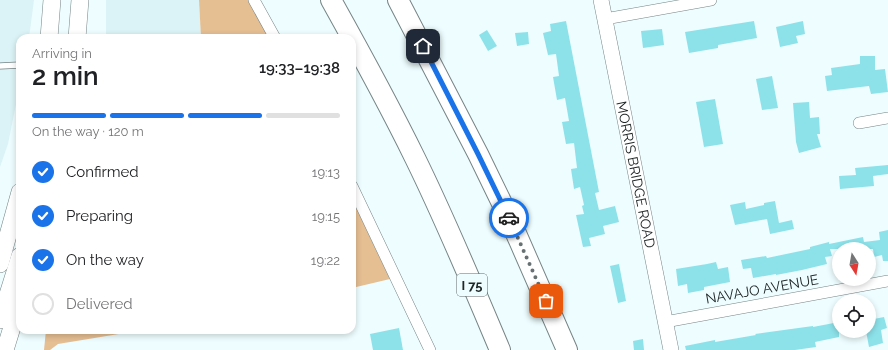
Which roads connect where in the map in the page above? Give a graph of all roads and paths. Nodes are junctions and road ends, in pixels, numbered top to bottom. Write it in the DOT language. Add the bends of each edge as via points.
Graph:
graph roads {
  1 [pos="52,0"];
  2 [pos="80,0"];
  3 [pos="254,0"];
  4 [pos="332,0"];
  5 [pos="398,0"];
  6 [pos="601,0"];
  7 [pos="711,0"];
  8 [pos="605,19"];
  9 [pos="49,34"];
  10 [pos="77,34"];
  11 [pos="273,34"];
  12 [pos="350,34"];
  13 [pos="356,44"];
  14 [pos="16,65"];
  15 [pos="0,66"];
  16 [pos="888,118"];
  17 [pos="858,123"];
  18 [pos="356,194"];
  19 [pos="16,206"];
  20 [pos="0,264"];
  21 [pos="16,270"];
  22 [pos="888,281"];
  23 [pos="16,314"];
  24 [pos="0,320"];
  25 [pos="665,322"];
  26 [pos="5,350"];
  27 [pos="430,350"];
  28 [pos="500,350"];
  29 [pos="567,350"];
  30 [pos="671,350"];
  1 -- 9 [label="main road"];
  2 -- 10 [label="main road"];
  3 -- 11 [label="street"];
  4 -- 12 [label="highway, I 75"];
  5 -- 29 [label="highway" via="478,154"];
  6 -- 8 [label="street, MORRIS BRIDGE ROAD"];
  7 -- 8 [label="street"];
  8 -- 25 [label="street, MORRIS BRIDGE ROAD"];
  13 -- 28 [label="highway, I 75" via="456,246"];
  14 -- 15 [label="lane"];
  16 -- 17 [label="street"];
  18 -- 27 [label="street"];
  19 -- 20 [label="main road"];
  21 -- 24 [label="main road"];
  22 -- 25 [label="street, NAVAJO AVENUE"];
  23 -- 26 [label="main road"];
  25 -- 30 [label="street, MORRIS BRIDGE ROAD"];
}
